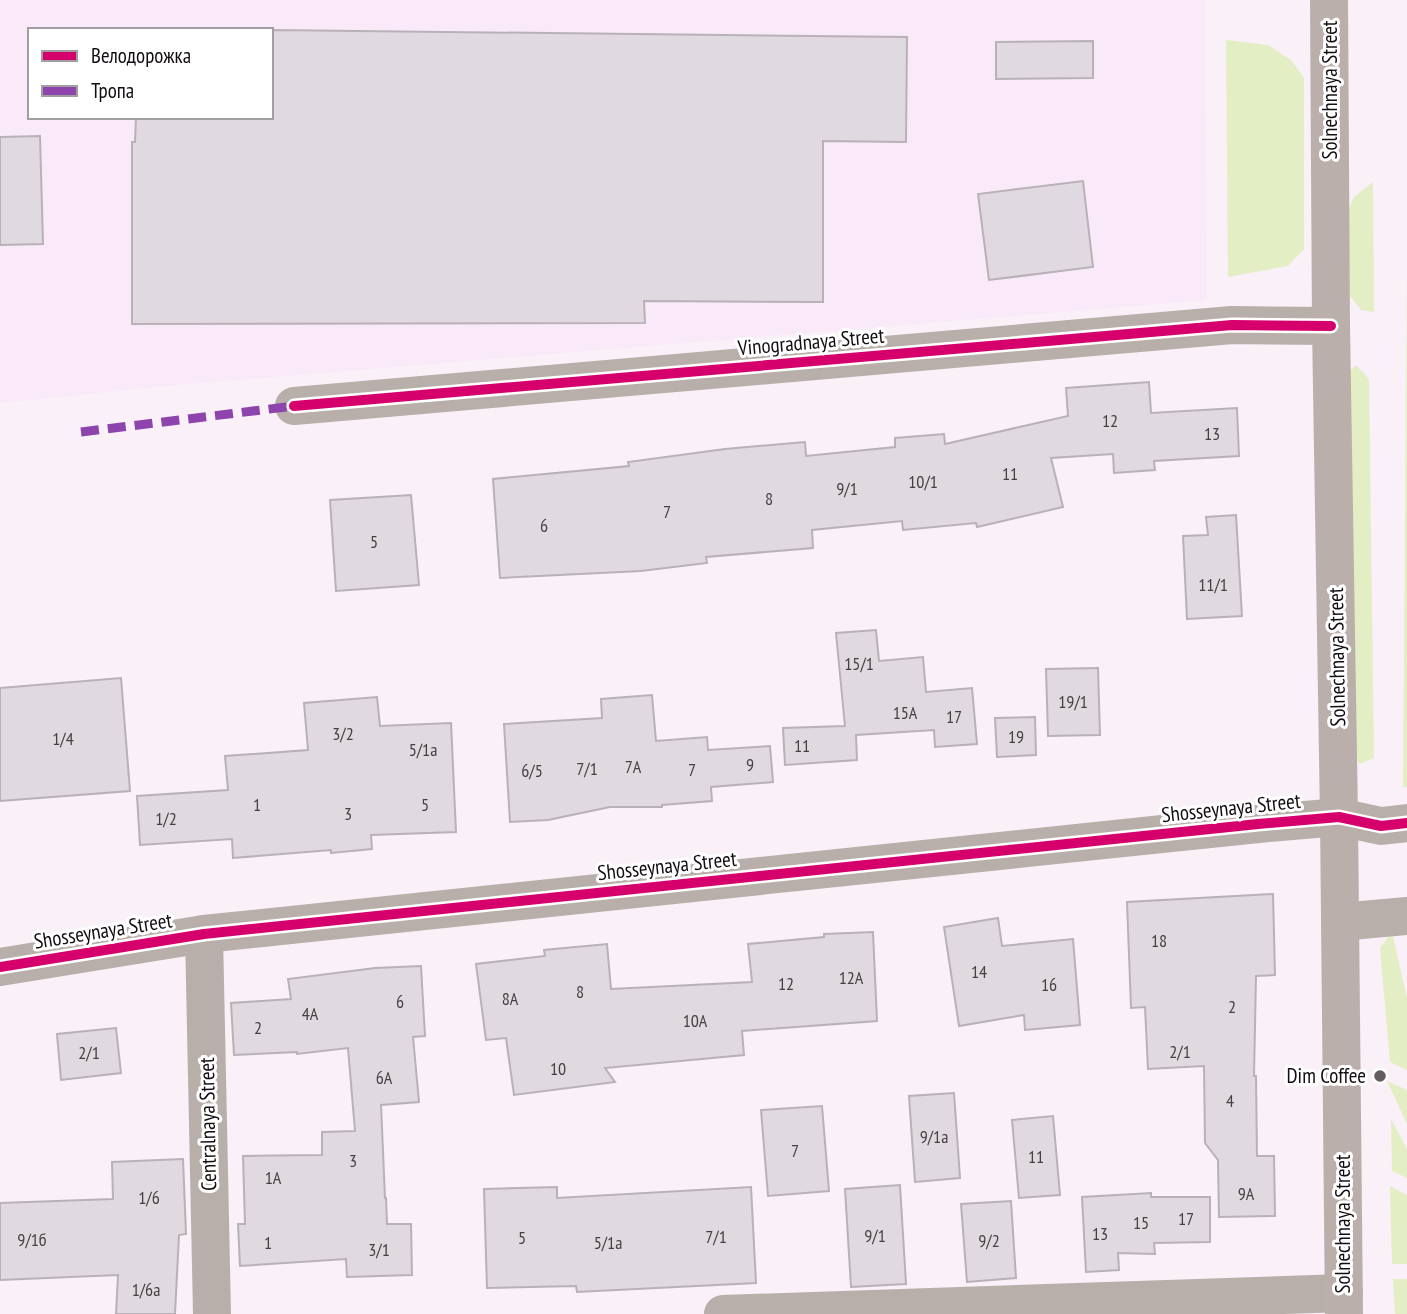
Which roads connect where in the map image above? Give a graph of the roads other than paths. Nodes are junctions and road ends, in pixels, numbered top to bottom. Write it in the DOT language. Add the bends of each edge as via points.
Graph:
graph roads {
  1 [pos="1329,0"];
  2 [pos="1331,326"];
  3 [pos="295,406"];
  4 [pos="1339,817"];
  5 [pos="1407,823"];
  6 [pos="1407,916"];
  7 [pos="1340,922"];
  8 [pos="205,934"];
  9 [pos="0,967"];
  10 [pos="1344,1304"];
  11 [pos="212,1314"];
  12 [pos="723,1314"];
  1 -- 2 [label="main road, Solnechnaya Street"];
  2 -- 3 [label="street, Vinogradnaya Street" via="1232,325"];
  2 -- 4 [label="main road, Solnechnaya Street"];
  4 -- 5 [label="street, Shosseynaya Street" via="1381,826"];
  4 -- 7 [label="main road, Solnechnaya Street"];
  4 -- 8 [label="street, Shosseynaya Street"];
  6 -- 7 [label="street"];
  7 -- 10 [label="main road, Solnechnaya Street"];
  8 -- 9 [label="street, Shosseynaya Street"];
  8 -- 11 [label="street, Centralnaya Street"];
  10 -- 12 [label="street"];
}
